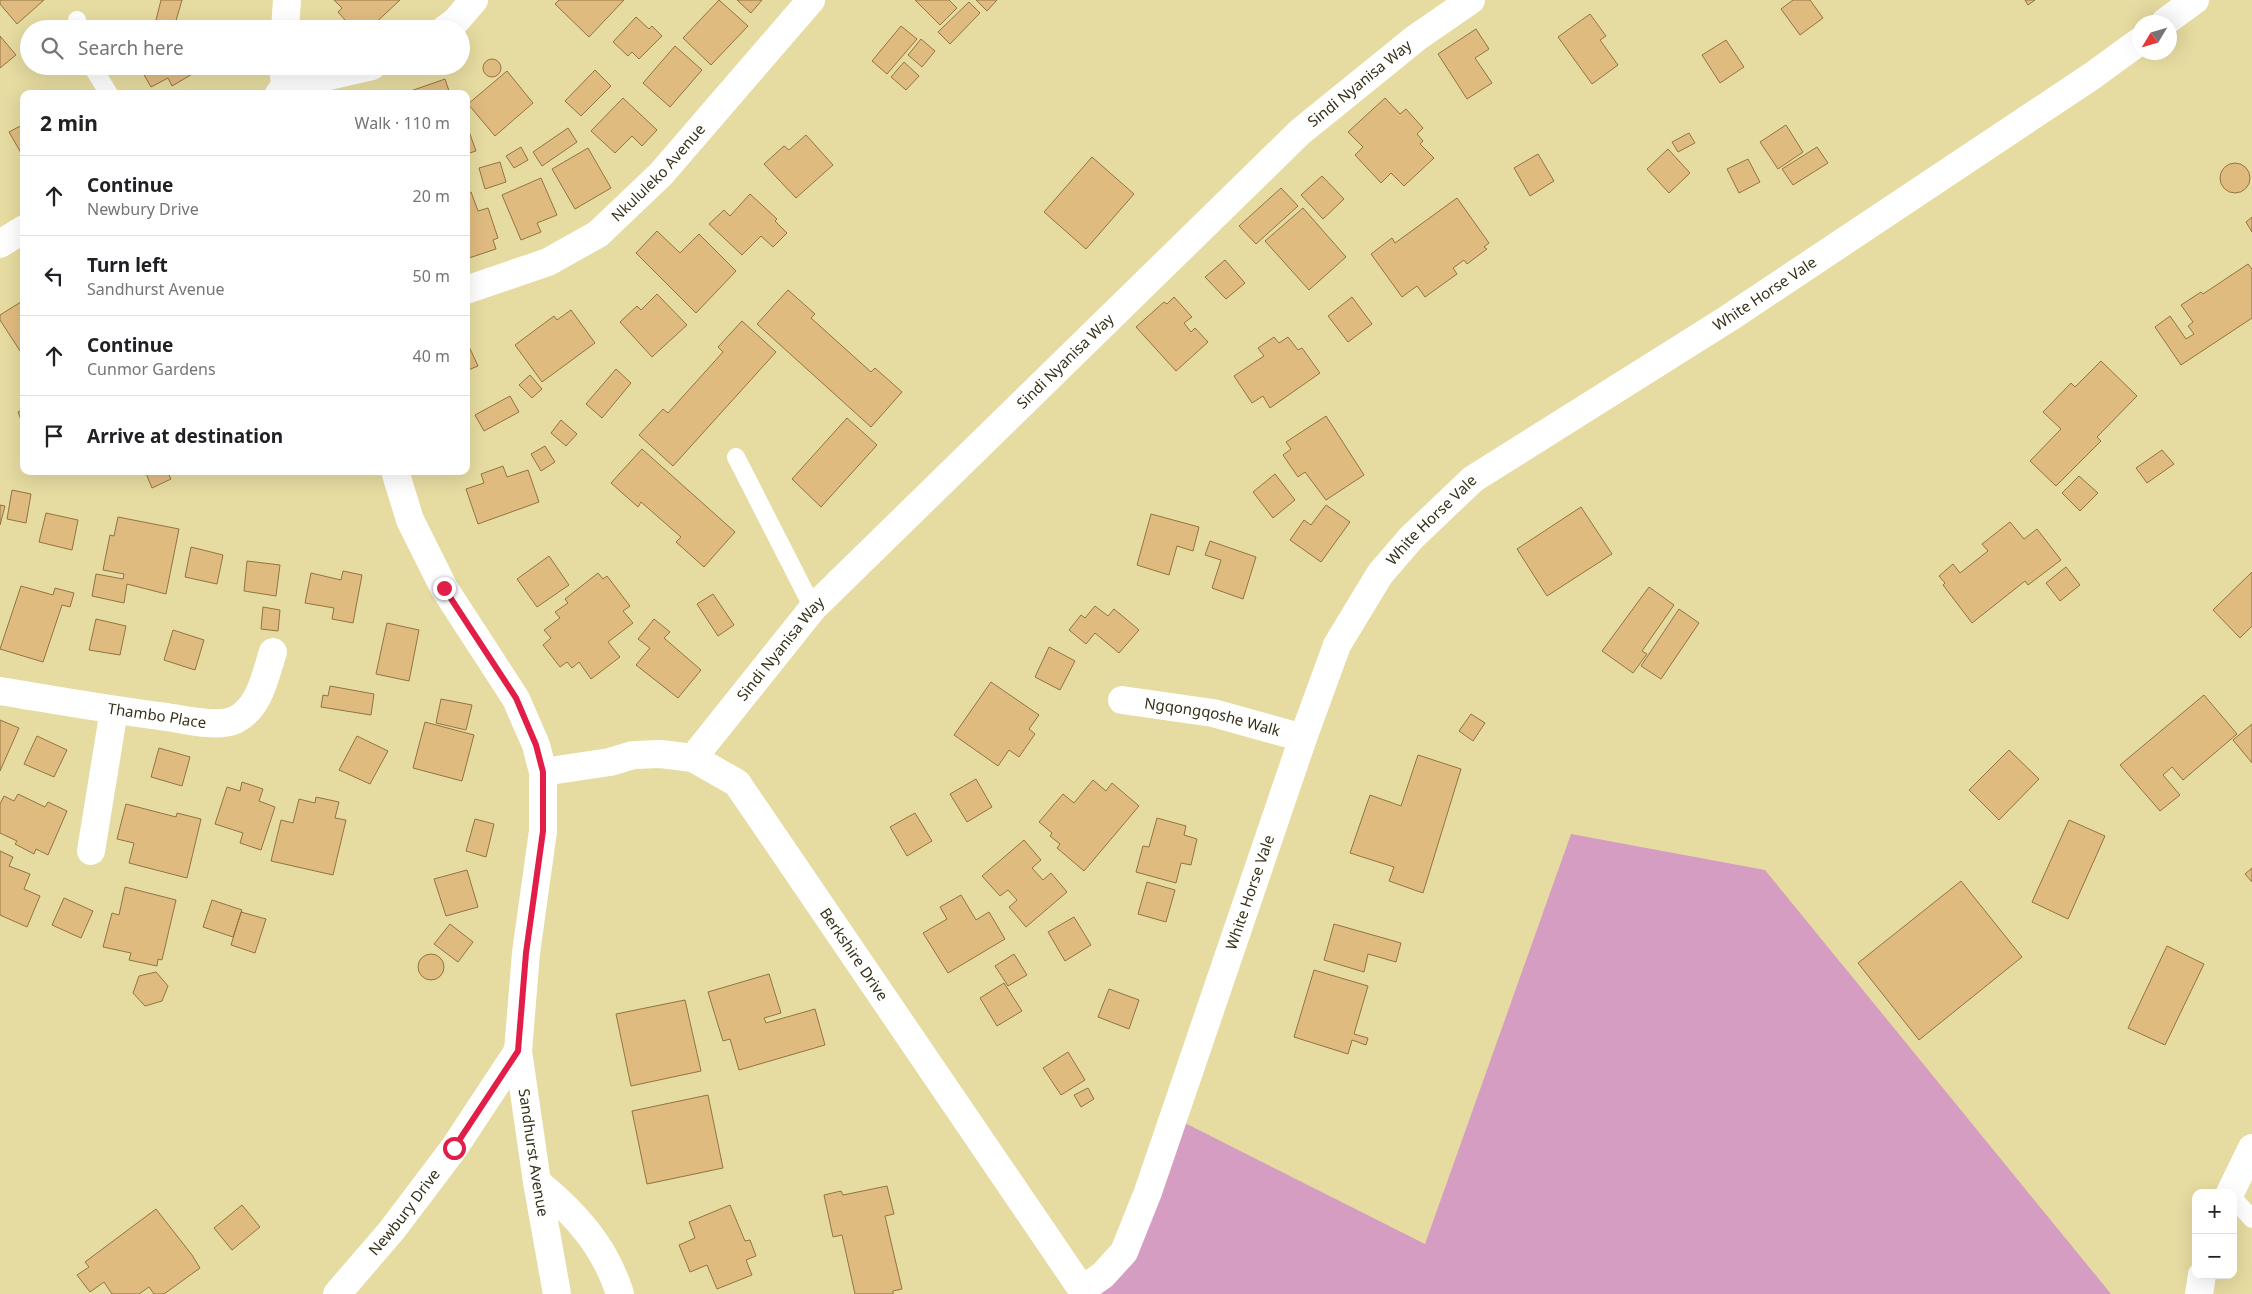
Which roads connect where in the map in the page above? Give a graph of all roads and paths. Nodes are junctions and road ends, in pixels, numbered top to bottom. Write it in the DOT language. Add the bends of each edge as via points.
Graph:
graph roads {
  1 [pos="286,0"];
  2 [pos="474,0"];
  3 [pos="812,0"];
  4 [pos="1471,0"];
  5 [pos="2195,0"];
  6 [pos="2174,15"];
  7 [pos="285,20"];
  8 [pos="456,20"];
  9 [pos="2132,47"];
  10 [pos="97,75"];
  11 [pos="330,75"];
  12 [pos="283,85"];
  13 [pos="107,90"];
  14 [pos="20,232"];
  15 [pos="0,244"];
  16 [pos="470,289"];
  17 [pos="736,457"];
  18 [pos="396,475"];
  19 [pos="812,608"];
  20 [pos="273,652"];
  21 [pos="0,691"];
  22 [pos="1122,700"];
  23 [pos="114,710"];
  24 [pos="1303,738"];
  25 [pos="693,758"];
  26 [pos="543,772"];
  27 [pos="91,851"];
  28 [pos="518,1051"];
  29 [pos="2252,1148"];
  30 [pos="537,1182"];
  31 [pos="2232,1189"];
  32 [pos="2237,1202"];
  33 [pos="2252,1219"];
  34 [pos="2201,1279"];
  35 [pos="1083,1292"];
  36 [pos="337,1294"];
  37 [pos="557,1294"];
  38 [pos="620,1294"];
  39 [pos="2198,1294"];
  1 -- 7 [label="street"];
  2 -- 8 [label="street"];
  3 -- 16 [label="street, Nkululeko Avenue" via="661,174 598,234 548,262"];
  4 -- 19 [label="street, Sindi Nyanisa Way" via="1416,38 1300,132"];
  5 -- 6 [label="street"];
  9 -- 24 [label="street, White Horse Vale" via="1737,313 1473,479 1411,538 1380,574 1337,645"];
  10 -- 13 [label="lane"];
  11 -- 12 [label="street"];
  14 -- 15 [label="street"];
  17 -- 19 [label="lane"];
  18 -- 26 [label="street, Sandhurst Avenue" via="410,520 444,588 516,698 536,745"];
  19 -- 25 [label="street, Sindi Nyanisa Way"];
  20 -- 23 [label="street, Thambo Place" via="250,710 234,721 209,723"];
  21 -- 23 [label="street, Thambo Place"];
  22 -- 24 [label="street, Ngqongqoshe Walk" via="1213,713"];
  23 -- 27 [label="street"];
  24 -- 35 [label="street, White Horse Vale" via="1148,1192 1124,1252"];
  25 -- 26 [label="street, Berkshire Drive" via="633,755 610,762"];
  25 -- 35 [label="street, Berkshire Drive" via="737,783 758,811"];
  26 -- 28 [label="street, Sandhurst Avenue" via="543,831 526,953"];
  28 -- 30 [label="street, Sandhurst Avenue"];
  28 -- 36 [label="street, Newbury Drive" via="454,1148 392,1230"];
  29 -- 31 [label="street"];
  30 -- 37 [label="street, Sandhurst Avenue"];
  30 -- 38 [label="street" via="562,1202 597,1242"];
  32 -- 33 [label="lane"];
  34 -- 39 [label="street"];
}
